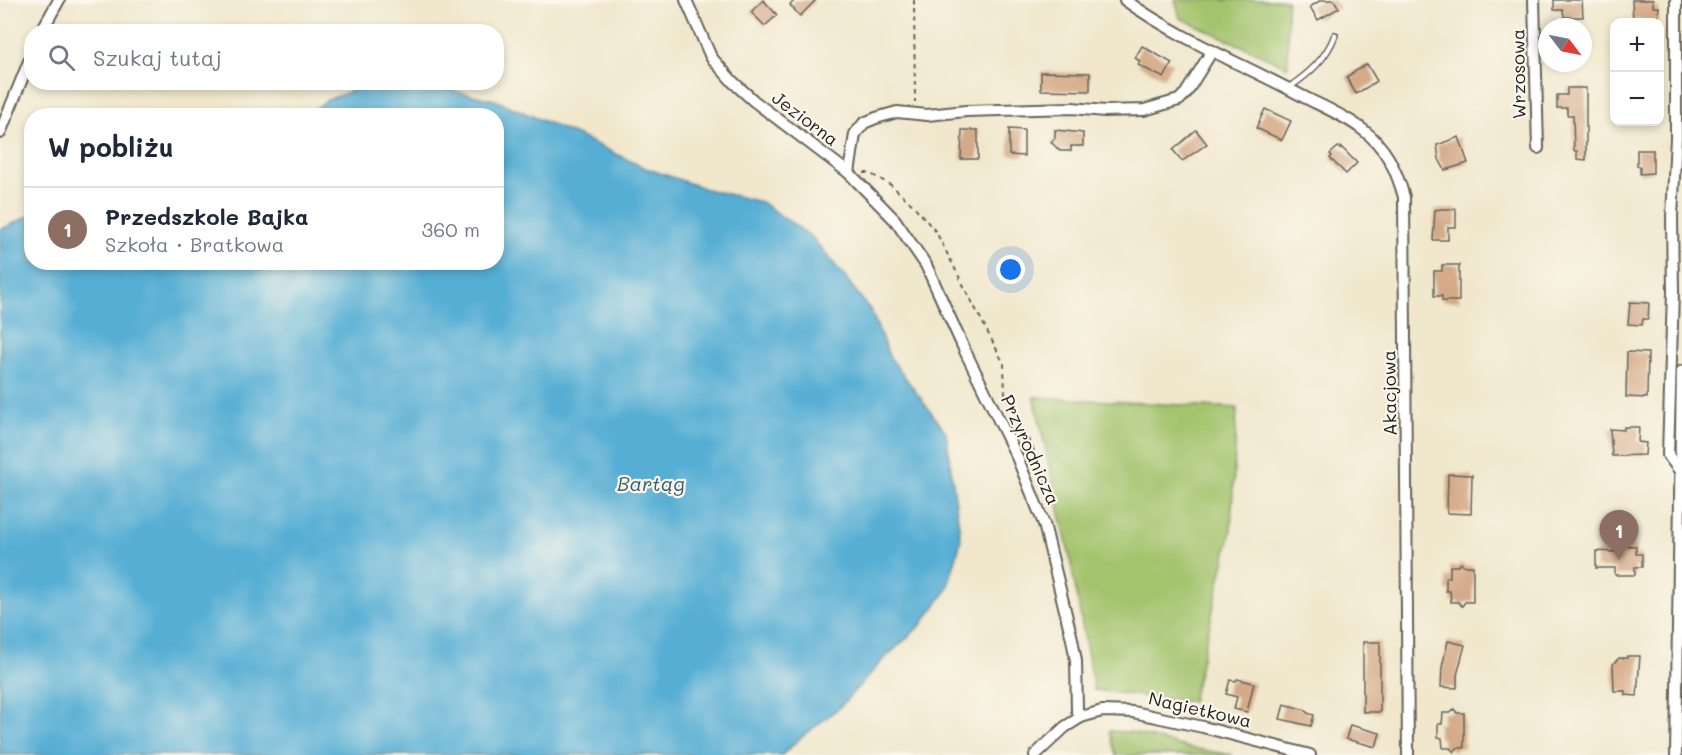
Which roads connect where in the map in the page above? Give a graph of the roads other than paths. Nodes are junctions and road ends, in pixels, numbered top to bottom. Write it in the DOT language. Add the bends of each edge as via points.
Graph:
graph roads {
  1 [pos="59,0"];
  2 [pos="686,0"];
  3 [pos="1125,0"];
  4 [pos="1534,0"];
  5 [pos="1676,0"];
  6 [pos="46,24"];
  7 [pos="1335,35"];
  8 [pos="1212,51"];
  9 [pos="24,74"];
  10 [pos="1288,88"];
  11 [pos="0,133"];
  12 [pos="1538,148"];
  13 [pos="849,173"];
  14 [pos="1682,371"];
  15 [pos="1680,471"];
  16 [pos="1679,638"];
  17 [pos="1081,717"];
  18 [pos="1035,755"];
  19 [pos="1311,755"];
  20 [pos="1408,755"];
  21 [pos="1676,755"];
  1 -- 6 [label="street"];
  2 -- 13 [label="street, Jeziorna" via="711,57 733,81"];
  3 -- 8 [label="street, Akacjowa"];
  4 -- 12 [label="street, Wrzosowa"];
  5 -- 15 [label="street" via="1668,455"];
  7 -- 10 [label="lane" via="1323,58"];
  8 -- 10 [label="street, Akacjowa"];
  8 -- 13 [label="street, Jeziorna" via="1179,100 1144,110 1072,108 927,115 897,112 864,123 855,134"];
  9 -- 11 [label="street"];
  10 -- 20 [label="street, Akacjowa" via="1362,129 1396,170 1404,197"];
  13 -- 17 [label="street, Przyrodnicza" via="895,220 926,265 1017,457 1044,524 1076,661 1077,710"];
  14 -- 15 [label="street"];
  15 -- 16 [label="street"];
  16 -- 21 [label="street"];
  17 -- 18 [label="street"];
  17 -- 19 [label="street, Nagietkowa" via="1102,711 1133,712"];
}
